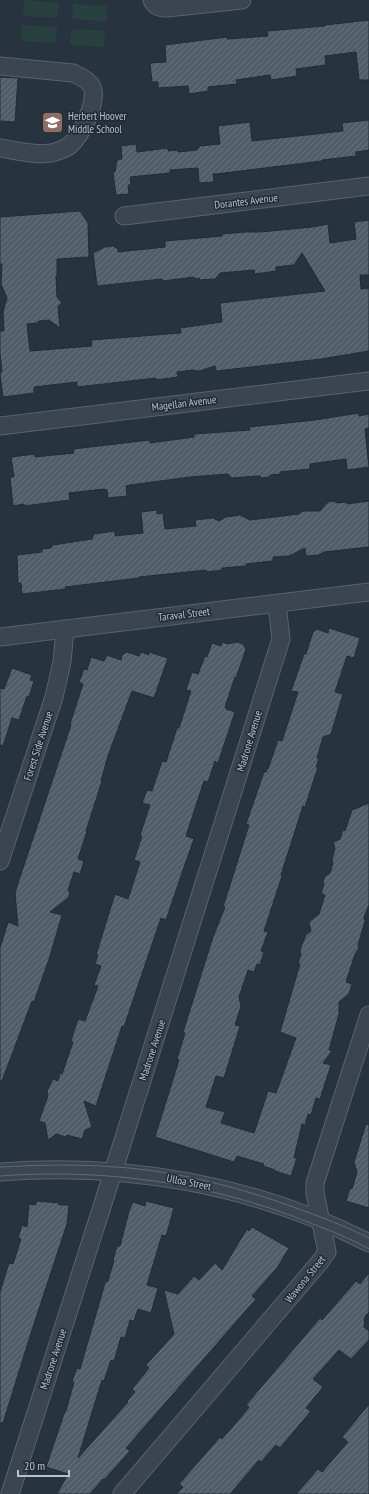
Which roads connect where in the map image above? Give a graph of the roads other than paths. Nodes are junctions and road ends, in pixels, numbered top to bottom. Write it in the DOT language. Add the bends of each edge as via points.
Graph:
graph roads {
  1 [pos="152,0"];
  2 [pos="242,0"];
  3 [pos="0,66"];
  4 [pos="0,148"];
  5 [pos="369,186"];
  6 [pos="124,216"];
  7 [pos="369,381"];
  8 [pos="0,426"];
  9 [pos="369,592"];
  10 [pos="277,604"];
  11 [pos="65,629"];
  12 [pos="0,637"];
  13 [pos="0,861"];
  14 [pos="369,1015"];
  15 [pos="113,1171"];
  16 [pos="0,1172"];
  17 [pos="321,1222"];
  18 [pos="369,1243"];
  19 [pos="10,1494"];
  20 [pos="122,1494"];
  1 -- 2 [label="street" via="160,8 167,8"];
  3 -- 4 [label="street" via="73,73 91,84 93,101 77,137 68,146 54,153"];
  5 -- 6 [label="street, Dorantes Avenue"];
  7 -- 8 [label="street, Magellan Avenue"];
  9 -- 10 [label="street, Taraval Street"];
  10 -- 11 [label="street, Taraval Street"];
  10 -- 15 [label="street, Madrone Avenue" via="281,639"];
  11 -- 12 [label="street, Taraval Street"];
  11 -- 13 [label="street, Forest Side Avenue" via="62,662 54,697"];
  14 -- 17 [label="street, Wawona Street" via="315,1183"];
  15 -- 16 [label="street, Ulloa Street" via="73,1169"];
  15 -- 17 [label="street, Ulloa Street" via="171,1178 238,1193 270,1202"];
  15 -- 19 [label="street, Madrone Avenue"];
  17 -- 18 [label="street, Ulloa Street"];
  17 -- 20 [label="street, Wawona Street" via="327,1252 319,1263"];
}
